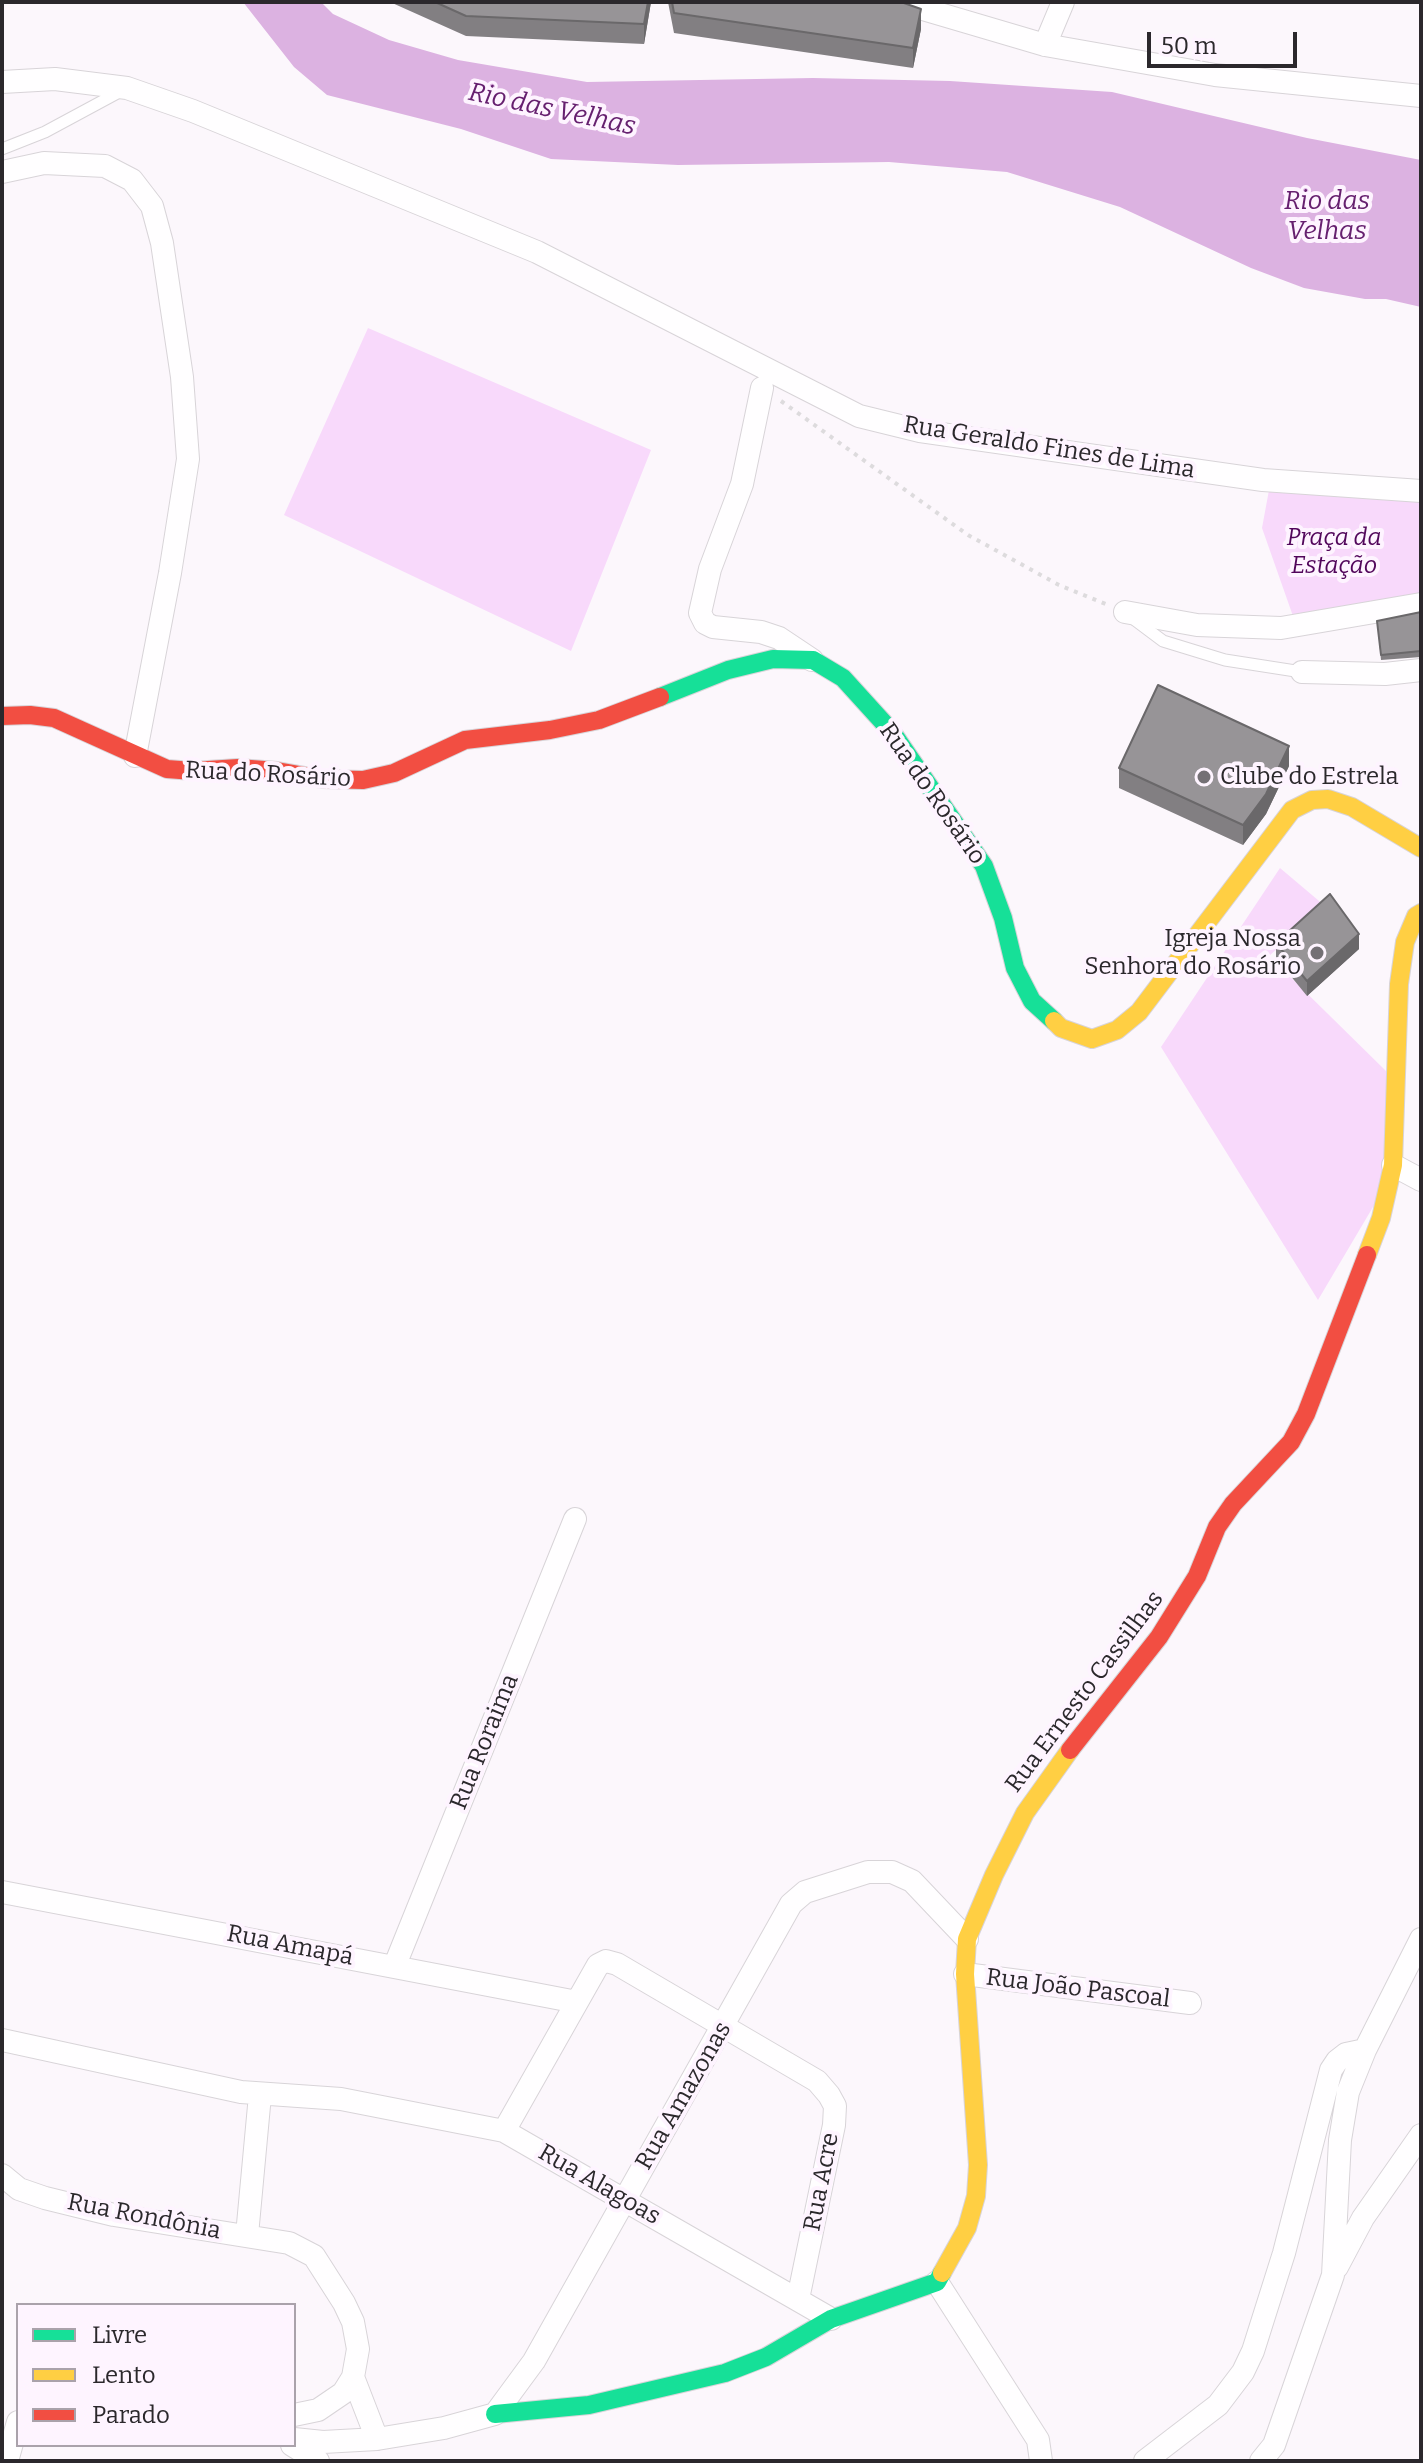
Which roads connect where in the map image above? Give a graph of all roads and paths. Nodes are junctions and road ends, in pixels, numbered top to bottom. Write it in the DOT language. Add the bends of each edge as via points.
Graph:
graph roads {
  1 [pos="899,2"];
  2 [pos="1063,2"];
  3 [pos="1045,45"];
  4 [pos="2,82"];
  5 [pos="127,88"];
  6 [pos="1421,96"];
  7 [pos="2,149"];
  8 [pos="2,172"];
  9 [pos="762,388"];
  10 [pos="1421,491"];
  11 [pos="1421,604"];
  12 [pos="1125,612"];
  13 [pos="813,660"];
  14 [pos="1421,670"];
  15 [pos="1302,672"];
  16 [pos="2,716"];
  17 [pos="135,756"];
  18 [pos="1421,848"];
  19 [pos="1421,913"];
  20 [pos="1393,1165"];
  21 [pos="1421,1180"];
  22 [pos="575,1519"];
  23 [pos="2,1892"];
  24 [pos="967,1939"];
  25 [pos="1421,1939"];
  26 [pos="395,1965"];
  27 [pos="965,1974"];
  28 [pos="577,2002"];
  29 [pos="1190,2003"];
  30 [pos="723,2028"];
  31 [pos="2,2040"];
  32 [pos="1365,2050"];
  33 [pos="260,2095"];
  34 [pos="504,2131"];
  35 [pos="1421,2135"];
  36 [pos="2,2175"];
  37 [pos="625,2199"];
  38 [pos="247,2235"];
  39 [pos="1333,2275"];
  40 [pos="937,2282"];
  41 [pos="798,2299"];
  42 [pos="831,2319"];
  43 [pos="353,2377"];
  44 [pos="495,2414"];
  45 [pos="296,2415"];
  46 [pos="16,2429"];
  47 [pos="377,2439"];
  48 [pos="296,2442"];
  49 [pos="296,2444"];
  50 [pos="7,2461"];
  51 [pos="318,2461"];
  52 [pos="1041,2461"];
  53 [pos="1145,2461"];
  54 [pos="1261,2461"];
  1 -- 3 [label="street"];
  2 -- 3 [label="street"];
  3 -- 6 [label="street" via="1215,75"];
  4 -- 5 [label="street, Rua Geraldo Fines de Lima" via="55,79"];
  5 -- 7 [label="lane"];
  5 -- 10 [label="street, Rua Geraldo Fines de Lima" via="537,252 859,416 920,431 1263,480"];
  8 -- 17 [label="street" via="44,163 105,166 132,180 152,206 162,243 188,459"];
  9 -- 12 [label="path" via="968,535 1059,585"];
  9 -- 13 [label="street, Rua do Rosário" via="742,484 710,569 700,613 713,627 761,632"];
  11 -- 12 [label="street" via="1281,628 1197,625"];
  12 -- 15 [label="lane" via="1163,641 1225,660"];
  13 -- 17 [label="street, Rua do Rosário" via="773,659 728,670 599,720 465,740 394,773 363,780 238,768 167,769"];
  13 -- 18 [label="street, Rua do Rosário" via="843,678 892,732 984,866 1015,968 1032,1001 1061,1028 1092,1039 1117,1030 1139,1012 1292,810 1328,799 1352,807"];
  14 -- 15 [label="street"];
  16 -- 17 [label="street, Rua do Rosário" via="54,718"];
  19 -- 20 [label="street, Rua Ernesto Cassilhas" via="1405,942 1399,984"];
  20 -- 21 [label="street"];
  20 -- 24 [label="street, Rua Ernesto Cassilhas" via="1381,1218 1291,1442 1233,1504 1178,1610 1025,1813"];
  22 -- 26 [label="street, Rua Roraima"];
  23 -- 26 [label="street, Rua Amapá"];
  24 -- 27 [label="street, Rua Ernesto Cassilhas"];
  24 -- 30 [label="street, Rua Amazonas" via="912,1881 892,1872 868,1872 820,1886 791,1904"];
  25 -- 32 [label="street"];
  26 -- 28 [label="street, Rua Amapá"];
  27 -- 29 [label="street, Rua João Pascoal"];
  27 -- 40 [label="street, Rua Ernesto Cassilhas" via="976,2196 967,2228"];
  28 -- 30 [label="street, Rua Acre" via="598,1965 606,1961"];
  28 -- 34 [label="street, Rua Acre"];
  30 -- 37 [label="street, Rua Amazonas"];
  30 -- 41 [label="street, Rua Acre" via="817,2081 835,2106"];
  31 -- 33 [label="street, Rua Alagoas"];
  32 -- 39 [label="street" via="1342,2118"];
  32 -- 53 [label="street" via="1346,2054 1331,2070 1284,2253 1243,2372 1218,2405"];
  33 -- 34 [label="street, Rua Alagoas" via="341,2099"];
  33 -- 38 [label="street, Rua Rondônia"];
  34 -- 37 [label="street, Rua Alagoas"];
  35 -- 39 [label="street" via="1363,2218"];
  36 -- 38 [label="street, Rua Rondônia" via="19,2189 86,2208"];
  37 -- 41 [label="street, Rua Alagoas"];
  37 -- 44 [label="street, Rua Amazonas" via="534,2361"];
  38 -- 43 [label="street" via="289,2243 314,2256 353,2322 358,2349"];
  39 -- 54 [label="street" via="1274,2445"];
  40 -- 42 [label="street"];
  40 -- 52 [label="street" via="1038,2440"];
  41 -- 42 [label="street, Rua Alagoas"];
  42 -- 44 [label="street" via="766,2357 725,2373 589,2405"];
  43 -- 45 [label="street" via="343,2393 318,2410"];
  43 -- 47 [label="street"];
  44 -- 47 [label="street"];
  46 -- 50 [label="street"];
  47 -- 48 [label="street"];
  49 -- 51 [label="street"];
}
